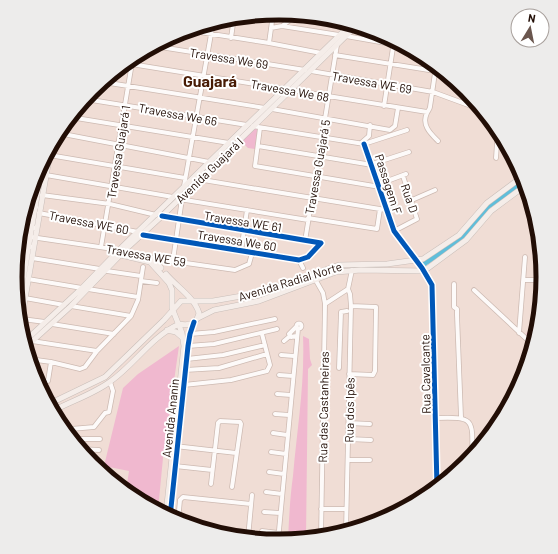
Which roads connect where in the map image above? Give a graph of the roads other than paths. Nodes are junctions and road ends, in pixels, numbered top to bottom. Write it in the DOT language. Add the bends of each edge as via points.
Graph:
graph roads {
  1 [pos="272,20"];
  2 [pos="289,21"];
  3 [pos="233,24"];
  4 [pos="282,26"];
  5 [pos="271,28"];
  6 [pos="211,29"];
  7 [pos="346,29"];
  8 [pos="351,31"];
  9 [pos="200,33"];
  10 [pos="210,35"];
  11 [pos="339,35"];
  12 [pos="346,36"];
  13 [pos="231,38"];
  14 [pos="377,40"];
  15 [pos="269,43"];
  16 [pos="337,45"];
  17 [pos="393,47"];
  18 [pos="164,48"];
  19 [pos="321,53"];
  20 [pos="207,55"];
  21 [pos="336,55"];
  22 [pos="390,63"];
  23 [pos="134,64"];
  24 [pos="132,66"];
  25 [pos="429,68"];
  26 [pos="304,70"];
  27 [pos="311,71"];
  28 [pos="435,73"];
  29 [pos="332,75"];
  30 [pos="203,76"];
  31 [pos="111,83"];
  32 [pos="387,85"];
  33 [pos="128,86"];
  34 [pos="285,88"];
  35 [pos="291,89"];
  36 [pos="432,92"];
  37 [pos="199,97"];
  38 [pos="329,97"];
  39 [pos="93,100"];
  40 [pos="125,105"];
  41 [pos="470,105"];
  42 [pos="384,106"];
  43 [pos="266,108"];
  44 [pos="398,108"];
  45 [pos="272,109"];
  46 [pos="427,112"];
  47 [pos="195,117"];
  48 [pos="77,118"];
  49 [pos="325,118"];
  50 [pos="122,126"];
  51 [pos="247,126"];
  52 [pos="253,126"];
  53 [pos="370,126"];
  54 [pos="260,128"];
  55 [pos="407,130"];
  56 [pos="65,134"];
  57 [pos="192,138"];
  58 [pos="322,138"];
  59 [pos="438,141"];
  60 [pos="497,141"];
  61 [pos="229,143"];
  62 [pos="118,144"];
  63 [pos="362,144"];
  64 [pos="258,146"];
  65 [pos="409,152"];
  66 [pos="52,156"];
  67 [pos="189,158"];
  68 [pos="319,158"];
  69 [pos="496,158"];
  70 [pos="209,162"];
  71 [pos="372,164"];
  72 [pos="115,166"];
  73 [pos="47,167"];
  74 [pos="46,175"];
  75 [pos="316,176"];
  76 [pos="185,178"];
  77 [pos="196,179"];
  78 [pos="517,181"];
  79 [pos="379,185"];
  80 [pos="112,186"];
  81 [pos="184,186"];
  82 [pos="39,187"];
  83 [pos="520,189"];
  84 [pos="435,190"];
  85 [pos="42,195"];
  86 [pos="173,197"];
  87 [pos="312,198"];
  88 [pos="181,199"];
  89 [pos="412,200"];
  90 [pos="110,204"];
  91 [pos="32,206"];
  92 [pos="36,207"];
  93 [pos="380,209"];
  94 [pos="247,210"];
  95 [pos="386,210"];
  96 [pos="40,213"];
  97 [pos="156,215"];
  98 [pos="162,216"];
  99 [pos="308,219"];
  100 [pos="179,220"];
  101 [pos="104,226"];
  102 [pos="27,227"];
  103 [pos="34,228"];
  104 [pos="244,231"];
  105 [pos="394,231"];
  106 [pos="138,232"];
  107 [pos="143,235"];
  108 [pos="33,237"];
  109 [pos="176,240"];
  110 [pos="305,241"];
  111 [pos="24,246"];
  112 [pos="32,247"];
  113 [pos="101,247"];
  114 [pos="242,251"];
  115 [pos="119,252"];
  116 [pos="252,253"];
  117 [pos="524,257"];
  118 [pos="32,258"];
  119 [pos="150,258"];
  120 [pos="173,260"];
  121 [pos="300,260"];
  122 [pos="418,262"];
  123 [pos="25,266"];
  124 [pos="143,267"];
  125 [pos="302,268"];
  126 [pos="100,269"];
  127 [pos="423,269"];
  128 [pos="352,270"];
  129 [pos="107,271"];
  130 [pos="28,279"];
  131 [pos="141,279"];
  132 [pos="315,279"];
  133 [pos="524,280"];
  134 [pos="536,280"];
  135 [pos="157,283"];
  136 [pos="22,284"];
  137 [pos="454,284"];
  138 [pos="82,288"];
  139 [pos="88,289"];
  140 [pos="348,289"];
  141 [pos="474,290"];
  142 [pos="138,297"];
  143 [pos="25,298"];
  144 [pos="195,303"];
  145 [pos="325,304"];
  146 [pos="64,305"];
  147 [pos="70,306"];
  148 [pos="351,306"];
  149 [pos="24,307"];
  150 [pos="347,312"];
  151 [pos="174,313"];
  152 [pos="199,315"];
  153 [pos="131,316"];
  154 [pos="26,319"];
  155 [pos="275,319"];
  156 [pos="45,322"];
  157 [pos="194,322"];
  158 [pos="178,323"];
  159 [pos="52,324"];
  160 [pos="277,329"];
  161 [pos="166,330"];
  162 [pos="519,333"];
  163 [pos="114,334"];
  164 [pos="190,334"];
  165 [pos="262,334"];
  166 [pos="290,336"];
  167 [pos="296,336"];
  168 [pos="183,338"];
  169 [pos="30,340"];
  170 [pos="30,340"];
  171 [pos="30,341"];
  172 [pos="284,341"];
  173 [pos="528,341"];
  174 [pos="265,345"];
  175 [pos="188,346"];
  176 [pos="97,351"];
  177 [pos="267,354"];
  178 [pos="281,355"];
  179 [pos="294,356"];
  180 [pos="187,358"];
  181 [pos="36,360"];
  182 [pos="51,362"];
  183 [pos="339,368"];
  184 [pos="185,370"];
  185 [pos="349,374"];
  186 [pos="279,375"];
  187 [pos="293,376"];
  188 [pos="45,381"];
  189 [pos="110,382"];
  190 [pos="184,385"];
  191 [pos="277,394"];
  192 [pos="291,395"];
  193 [pos="54,401"];
  194 [pos="58,408"];
  195 [pos="275,414"];
  196 [pos="289,415"];
  197 [pos="461,417"];
  198 [pos="436,418"];
  199 [pos="349,423"];
  200 [pos="370,424"];
  201 [pos="72,429"];
  202 [pos="273,433"];
  203 [pos="287,435"];
  204 [pos="79,438"];
  205 [pos="100,439"];
  206 [pos="348,439"];
  207 [pos="371,440"];
  208 [pos="175,446"];
  209 [pos="472,446"];
  210 [pos="89,449"];
  211 [pos="99,450"];
  212 [pos="214,450"];
  213 [pos="271,452"];
  214 [pos="236,453"];
  215 [pos="286,454"];
  216 [pos="348,460"];
  217 [pos="370,460"];
  218 [pos="175,466"];
  219 [pos="212,470"];
  220 [pos="268,472"];
  221 [pos="284,474"];
  222 [pos="437,479"];
  223 [pos="211,484"];
  224 [pos="232,487"];
  225 [pos="266,492"];
  226 [pos="282,494"];
  227 [pos="252,495"];
  228 [pos="251,504"];
  229 [pos="167,508"];
  230 [pos="321,509"];
  231 [pos="346,509"];
  232 [pos="171,510"];
  233 [pos="264,512"];
  234 [pos="179,513"];
  235 [pos="280,513"];
  236 [pos="346,525"];
  237 [pos="321,530"];
  238 [pos="262,531"];
  239 [pos="249,532"];
  240 [pos="279,533"];
  1 -- 5 [label="street"];
  2 -- 4 [label="street"];
  3 -- 13 [label="street"];
  4 -- 5 [label="street"];
  4 -- 11 [label="street"];
  5 -- 15 [label="street"];
  6 -- 10 [label="street"];
  7 -- 11 [label="main road, Avenida Guajará I"];
  8 -- 12 [label="main road, Avenida Guajará I"];
  9 -- 10 [label="street"];
  10 -- 13 [label="street"];
  10 -- 20 [label="street"];
  11 -- 19 [label="main road, Avenida Guajará I"];
  12 -- 14 [label="street"];
  12 -- 16 [label="main road, Avenida Guajará I"];
  13 -- 15 [label="street"];
  15 -- 19 [label="street"];
  16 -- 21 [label="street, Travessa Guajará 5"];
  16 -- 27 [label="main road, Avenida Guajará I"];
  17 -- 22 [label="street"];
  18 -- 20 [label="street, Travessa We 69"];
  19 -- 26 [label="main road, Avenida Guajará I"];
  20 -- 26 [label="street, Travessa We 69"];
  20 -- 30 [label="street"];
  21 -- 22 [label="street"];
  21 -- 29 [label="street, Travessa Guajará 5"];
  22 -- 25 [label="street"];
  22 -- 32 [label="street"];
  23 -- 30 [label="street, Travessa We 68"];
  24 -- 33 [label="street, Travessa Guajará 1"];
  26 -- 34 [label="main road, Avenida Guajará I"];
  27 -- 29 [label="street, Travessa WE 69"];
  27 -- 35 [label="main road, Avenida Guajará I"];
  28 -- 36 [label="street"];
  29 -- 32 [label="street, Travessa WE 69"];
  29 -- 38 [label="street, Travessa Guajará 5"];
  30 -- 34 [label="street, Travessa We 68"];
  30 -- 37 [label="street"];
  31 -- 33 [label="street"];
  32 -- 36 [label="street, Travessa WE 69"];
  32 -- 42 [label="street"];
  33 -- 37 [label="street"];
  33 -- 40 [label="street, Travessa Guajará 1"];
  34 -- 35 [label="street, Travessa We 68"];
  34 -- 43 [label="main road, Avenida Guajará I"];
  35 -- 38 [label="street, Travessa We 68"];
  35 -- 45 [label="main road, Avenida Guajará I"];
  36 -- 41 [label="street, Travessa WE 69"];
  36 -- 46 [label="street"];
  37 -- 43 [label="street"];
  37 -- 47 [label="street"];
  38 -- 42 [label="street, Travessa We 68"];
  38 -- 49 [label="street, Travessa Guajará 5"];
  39 -- 40 [label="street, Travessa We 66"];
  40 -- 47 [label="street, Travessa We 66"];
  40 -- 50 [label="street, Travessa Guajará 1"];
  42 -- 44 [label="street"];
  43 -- 51 [label="main road, Avenida Guajará I"];
  44 -- 46 [label="street"];
  44 -- 53 [label="street" via="395,126 390,130"];
  45 -- 49 [label="street"];
  45 -- 52 [label="main road, Avenida Guajará I"];
  46 -- 59 [label="street" via="426,127"];
  47 -- 51 [label="street, Travessa We 66"];
  47 -- 57 [label="street"];
  48 -- 50 [label="street"];
  49 -- 53 [label="street"];
  49 -- 58 [label="street, Travessa Guajará 5"];
  50 -- 57 [label="street"];
  50 -- 62 [label="street, Travessa Guajará 1"];
  51 -- 61 [label="main road, Avenida Guajará I"];
  52 -- 54 [label="street"];
  52 -- 77 [label="main road, Avenida Guajará I"];
  53 -- 63 [label="street" via="369,136"];
  54 -- 58 [label="street"];
  54 -- 64 [label="street"];
  55 -- 63 [label="street"];
  56 -- 62 [label="street"];
  57 -- 61 [label="street"];
  57 -- 67 [label="street"];
  58 -- 63 [label="street"];
  58 -- 68 [label="street, Travessa Guajará 5"];
  60 -- 69 [label="street"];
  61 -- 70 [label="main road, Avenida Guajará I"];
  62 -- 67 [label="street"];
  62 -- 72 [label="street, Travessa Guajará 1"];
  63 -- 71 [label="street, Passagem F"];
  64 -- 68 [label="street"];
  64 -- 75 [label="street" via="255,166"];
  65 -- 71 [label="street"];
  66 -- 72 [label="street"];
  67 -- 70 [label="street"];
  67 -- 76 [label="street"];
  68 -- 71 [label="street"];
  68 -- 75 [label="street, Travessa Guajará 5"];
  70 -- 77 [label="main road, Avenida Guajará I"];
  71 -- 79 [label="street, Passagem F"];
  72 -- 76 [label="street"];
  72 -- 80 [label="street, Travessa Guajará 1"];
  73 -- 74 [label="main road"];
  74 -- 80 [label="street"];
  74 -- 85 [label="main road"];
  75 -- 79 [label="street"];
  75 -- 87 [label="street, Travessa Guajará 5"];
  76 -- 81 [label="street"];
  77 -- 81 [label="main road, Avenida Guajará I"];
  77 -- 87 [label="street"];
  77 -- 88 [label="main road, Avenida Guajará I"];
  78 -- 122 [label="main road, Avenida Radial Norte" via="487,202 460,235"];
  79 -- 89 [label="street, Rua D" via="404,175"];
  79 -- 95 [label="street, Passagem F"];
  80 -- 86 [label="street"];
  80 -- 90 [label="street, Travessa Guajará 1"];
  81 -- 86 [label="main road, Avenida Guajará I"];
  82 -- 92 [label="main road"];
  83 -- 127 [label="main road" via="491,211 466,240"];
  84 -- 89 [label="street"];
  85 -- 90 [label="street"];
  85 -- 96 [label="main road"];
  86 -- 97 [label="main road, Avenida Guajará I"];
  87 -- 93 [label="street"];
  87 -- 99 [label="street, Travessa Guajará 5"];
  88 -- 94 [label="street"];
  88 -- 98 [label="main road, Avenida Guajará I"];
  88 -- 100 [label="street"];
  89 -- 105 [label="street, Rua D" via="417,219"];
  90 -- 97 [label="street"];
  90 -- 101 [label="street, Travessa Guajará 1"];
  91 -- 92 [label="street"];
  92 -- 103 [label="main road"];
  93 -- 95 [label="street"];
  93 -- 99 [label="street" via="377,229"];
  94 -- 99 [label="street"];
  94 -- 104 [label="street"];
  95 -- 105 [label="street, Passagem F"];
  96 -- 101 [label="street, Travessa WE 60"];
  96 -- 103 [label="main road"];
  97 -- 106 [label="main road, Avenida Guajará I"];
  98 -- 100 [label="street, Travessa WE 61"];
  98 -- 107 [label="main road, Avenida Guajará I"];
  99 -- 110 [label="street, Travessa Guajará 5"];
  100 -- 104 [label="street, Travessa WE 61"];
  100 -- 109 [label="street"];
  101 -- 106 [label="street, Travessa WE 60"];
  101 -- 113 [label="street, Travessa Guajará 1"];
  102 -- 103 [label="street, Travessa WE 60"];
  103 -- 108 [label="main road"];
  104 -- 110 [label="street, Travessa WE 61"];
  104 -- 114 [label="street"];
  105 -- 122 [label="street, Rua Cavalcante"];
  106 -- 115 [label="main road, Avenida Guajará I"];
  107 -- 109 [label="street, Travessa We 60"];
  107 -- 115 [label="main road, Avenida Guajará I"];
  108 -- 112 [label="main road"];
  108 -- 113 [label="street, Travessa WE 59"];
  109 -- 114 [label="street, Travessa We 60"];
  109 -- 120 [label="street"];
  110 -- 121 [label="street, Travessa WE 61" via="321,243 308,258"];
  111 -- 112 [label="street"];
  112 -- 118 [label="main road"];
  112 -- 123 [label="main road"];
  113 -- 115 [label="street, Travessa WE 59"];
  114 -- 116 [label="street, Travessa We 60"];
  115 -- 119 [label="main road, Travessa WE 59"];
  115 -- 126 [label="main road, Avenida Guajará I"];
  115 -- 129 [label="main road, Avenida Guajará I"];
  115 -- 151 [label="main road" via="146,260 156,266 172,290"];
  116 -- 120 [label="street, Travessa WE 59" via="249,264 235,270"];
  116 -- 121 [label="street, Travessa We 60"];
  117 -- 133 [label="street"];
  118 -- 126 [label="street"];
  118 -- 130 [label="main road"];
  119 -- 120 [label="street, Travessa WE 59"];
  119 -- 144 [label="main road"];
  121 -- 125 [label="street"];
  122 -- 127 [label="street, Rua Cavalcante"];
  122 -- 144 [label="main road, Avenida Radial Norte" via="338,265 259,293"];
  123 -- 136 [label="main road"];
  124 -- 131 [label="street"];
  126 -- 138 [label="main road, Avenida Guajará I"];
  127 -- 128 [label="main road, Avenida Radial Norte"];
  127 -- 198 [label="street, Rua Cavalcante" via="432,285"];
  128 -- 132 [label="main road, Avenida Radial Norte"];
  128 -- 140 [label="street"];
  129 -- 131 [label="street"];
  129 -- 139 [label="main road, Avenida Guajará I"];
  130 -- 138 [label="street"];
  130 -- 143 [label="main road"];
  131 -- 135 [label="street"];
  131 -- 142 [label="street"];
  132 -- 145 [label="street, Rua das Castanheiras" via="323,292"];
  132 -- 152 [label="main road, Avenida Radial Norte" via="259,301"];
  133 -- 134 [label="street"];
  133 -- 162 [label="street"];
  137 -- 197 [label="street"];
  138 -- 146 [label="main road, Avenida Guajará I"];
  139 -- 142 [label="street"];
  139 -- 147 [label="main road, Avenida Guajará I"];
  140 -- 145 [label="street"];
  140 -- 148 [label="street, Rua dos Ipês"];
  141 -- 162 [label="street"];
  142 -- 153 [label="street"];
  143 -- 146 [label="street"];
  143 -- 149 [label="main road"];
  144 -- 151 [label="main road" via="181,301 175,306"];
  144 -- 152 [label="main road"];
  145 -- 230 [label="street, Rua das Castanheiras"];
  146 -- 156 [label="main road, Avenida Guajará I"];
  147 -- 153 [label="street"];
  147 -- 159 [label="main road, Avenida Guajará I"];
  148 -- 185 [label="street, Rua dos Ipês"];
  148 -- 185 [label="street" via="376,307 375,371 373,375"];
  150 -- 183 [label="street" via="340,312"];
  151 -- 158 [label="main road"];
  151 -- 193 [label="main road" via="105,376"];
  152 -- 157 [label="main road"];
  153 -- 163 [label="street"];
  154 -- 156 [label="street"];
  155 -- 164 [label="street" via="214,332"];
  156 -- 169 [label="main road, Avenida Guajará I"];
  157 -- 158 [label="main road" via="187,325"];
  157 -- 164 [label="main road, Avenida Ananin"];
  158 -- 161 [label="main road"];
  158 -- 168 [label="main road, Avenida Ananin"];
  159 -- 163 [label="street"];
  159 -- 170 [label="main road, Avenida Guajará I"];
  160 -- 165 [label="street"];
  161 -- 168 [label="main road" via="176,332"];
  161 -- 189 [label="main road"];
  162 -- 173 [label="street"];
  163 -- 176 [label="street"];
  164 -- 175 [label="main road, Avenida Ananin"];
  165 -- 174 [label="street"];
  165 -- 175 [label="street" via="214,344"];
  166 -- 167 [label="street"];
  166 -- 167 [label="street" via="297,328"];
  166 -- 172 [label="street"];
  167 -- 179 [label="street"];
  168 -- 208 [label="main road, Avenida Ananin"];
  171 -- 176 [label="street"];
  174 -- 177 [label="street"];
  174 -- 180 [label="street" via="223,355"];
  175 -- 180 [label="main road, Avenida Ananin"];
  176 -- 182 [label="street" via="86,367 80,369"];
  177 -- 184 [label="street" via="219,368"];
  177 -- 190 [label="street" via="270,365 266,371 231,380"];
  178 -- 179 [label="street"];
  179 -- 187 [label="street"];
  180 -- 184 [label="main road, Avenida Ananin"];
  181 -- 182 [label="street"];
  182 -- 188 [label="street" via="48,381"];
  184 -- 190 [label="main road, Avenida Ananin"];
  185 -- 199 [label="street, Rua dos Ipês"];
  186 -- 187 [label="street"];
  187 -- 192 [label="street"];
  189 -- 194 [label="main road"];
  189 -- 201 [label="street" via="113,390 109,412 91,428"];
  190 -- 208 [label="main road, Avenida Ananin"];
  191 -- 192 [label="street"];
  192 -- 196 [label="street"];
  195 -- 196 [label="street"];
  196 -- 203 [label="street"];
  197 -- 198 [label="street"];
  197 -- 209 [label="street" via="467,420 471,427"];
  198 -- 222 [label="street, Rua Cavalcante"];
  199 -- 200 [label="street"];
  199 -- 206 [label="street, Rua dos Ipês"];
  202 -- 203 [label="street"];
  203 -- 215 [label="street"];
  204 -- 205 [label="street"];
  206 -- 207 [label="street"];
  206 -- 216 [label="street, Rua dos Ipês"];
  208 -- 212 [label="street"];
  208 -- 218 [label="main road, Avenida Ananin"];
  208 -- 229 [label="main road, Avenida Ananin"];
  210 -- 211 [label="street"];
  212 -- 214 [label="street"];
  212 -- 214 [label="street" via="218,423 240,423"];
  212 -- 219 [label="street"];
  213 -- 215 [label="street"];
  214 -- 224 [label="street"];
  215 -- 221 [label="street"];
  216 -- 217 [label="street"];
  216 -- 231 [label="street, Rua dos Ipês"];
  218 -- 219 [label="street"];
  218 -- 232 [label="main road, Avenida Ananin"];
  219 -- 223 [label="street"];
  220 -- 221 [label="street"];
  221 -- 226 [label="street"];
  225 -- 226 [label="street"];
  226 -- 235 [label="street"];
  227 -- 228 [label="street"];
  228 -- 234 [label="street" via="183,497 180,500"];
  228 -- 239 [label="street"];
  230 -- 231 [label="street"];
  230 -- 237 [label="street, Rua das Castanheiras"];
  231 -- 236 [label="street, Rua dos Ipês"];
  233 -- 235 [label="street"];
  235 -- 240 [label="street"];
  238 -- 240 [label="street"];
}
